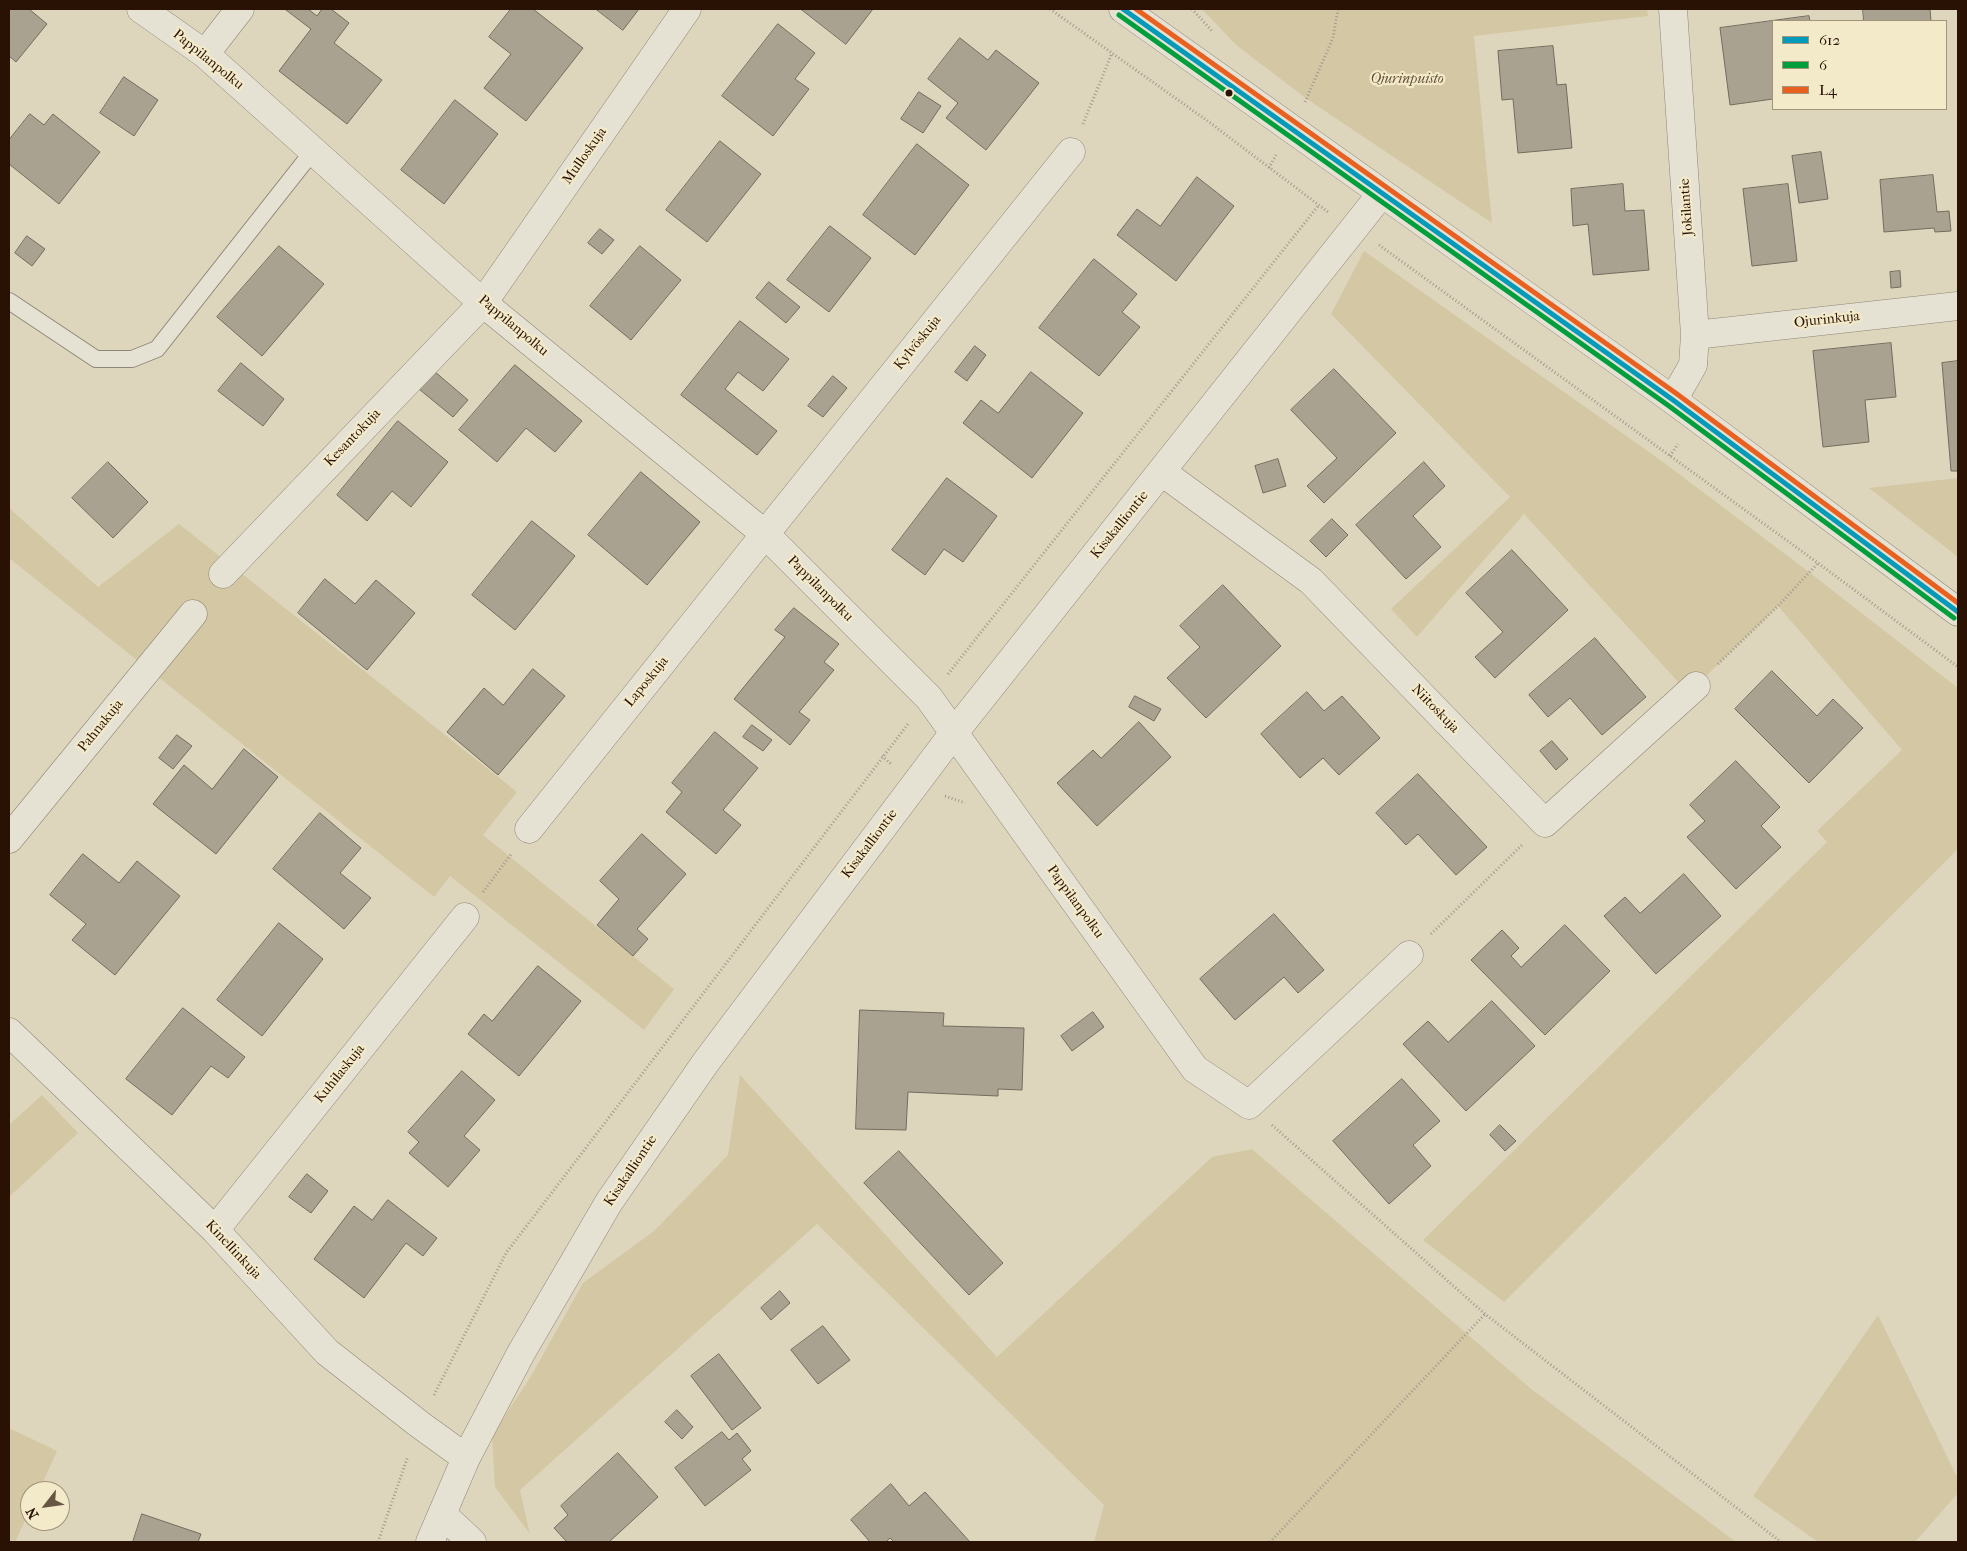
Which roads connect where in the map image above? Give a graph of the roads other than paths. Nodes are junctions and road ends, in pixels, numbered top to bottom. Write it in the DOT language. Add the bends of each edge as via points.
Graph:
graph roads {
  1 [pos="141,9"];
  2 [pos="240,9"];
  3 [pos="686,9"];
  4 [pos="1123,9"];
  5 [pos="1673,9"];
  6 [pos="205,54"];
  7 [pos="313,151"];
  8 [pos="1071,152"];
  9 [pos="1382,193"];
  10 [pos="9,301"];
  11 [pos="483,302"];
  12 [pos="1958,306"];
  13 [pos="1696,334"];
  14 [pos="1673,400"];
  15 [pos="1162,472"];
  16 [pos="765,534"];
  17 [pos="223,574"];
  18 [pos="1958,612"];
  19 [pos="193,614"];
  20 [pos="1696,686"];
  21 [pos="953,734"];
  22 [pos="529,829"];
  23 [pos="9,839"];
  24 [pos="465,917"];
  25 [pos="1409,955"];
  26 [pos="9,1032"];
  27 [pos="215,1230"];
  28 [pos="466,1458"];
  29 [pos="442,1515"];
  30 [pos="430,1542"];
  31 [pos="472,1542"];
  1 -- 6 [label="street, Pappilanpolku"];
  2 -- 6 [label="street"];
  3 -- 11 [label="street, Mulloskuja"];
  4 -- 9 [label="street"];
  5 -- 13 [label="street, Jokilantie"];
  6 -- 7 [label="street, Pappilanpolku"];
  7 -- 10 [label="lane" via="157,349 132,359 96,359"];
  7 -- 11 [label="street, Pappilanpolku"];
  8 -- 16 [label="street, Kylvöskuja"];
  9 -- 14 [label="street"];
  9 -- 15 [label="street, Kisakalliontie"];
  11 -- 16 [label="street, Pappilanpolku"];
  11 -- 17 [label="street, Kesantokuja"];
  12 -- 13 [label="street, Ojurinkuja"];
  13 -- 14 [label="street, Jokilantie" via="1693,365"];
  14 -- 18 [label="street"];
  15 -- 20 [label="street, Niitoskuja" via="1311,581 1545,823"];
  15 -- 21 [label="street, Kisakalliontie"];
  16 -- 21 [label="street, Pappilanpolku" via="928,698"];
  16 -- 22 [label="street, Laposkuja"];
  19 -- 23 [label="street, Pahnakuja"];
  21 -- 25 [label="street, Pappilanpolku" via="1196,1069 1249,1105"];
  21 -- 28 [label="street, Kisakalliontie" via="706,1062 609,1202 521,1353"];
  24 -- 27 [label="street, Kuhilaskuja"];
  26 -- 27 [label="street, Kinellinkuja"];
  27 -- 28 [label="street, Kinellinkuja" via="327,1352"];
  28 -- 29 [label="street, Kisakalliontie"];
  29 -- 30 [label="street, Kisakalliontie"];
  29 -- 31 [label="street"];
}
